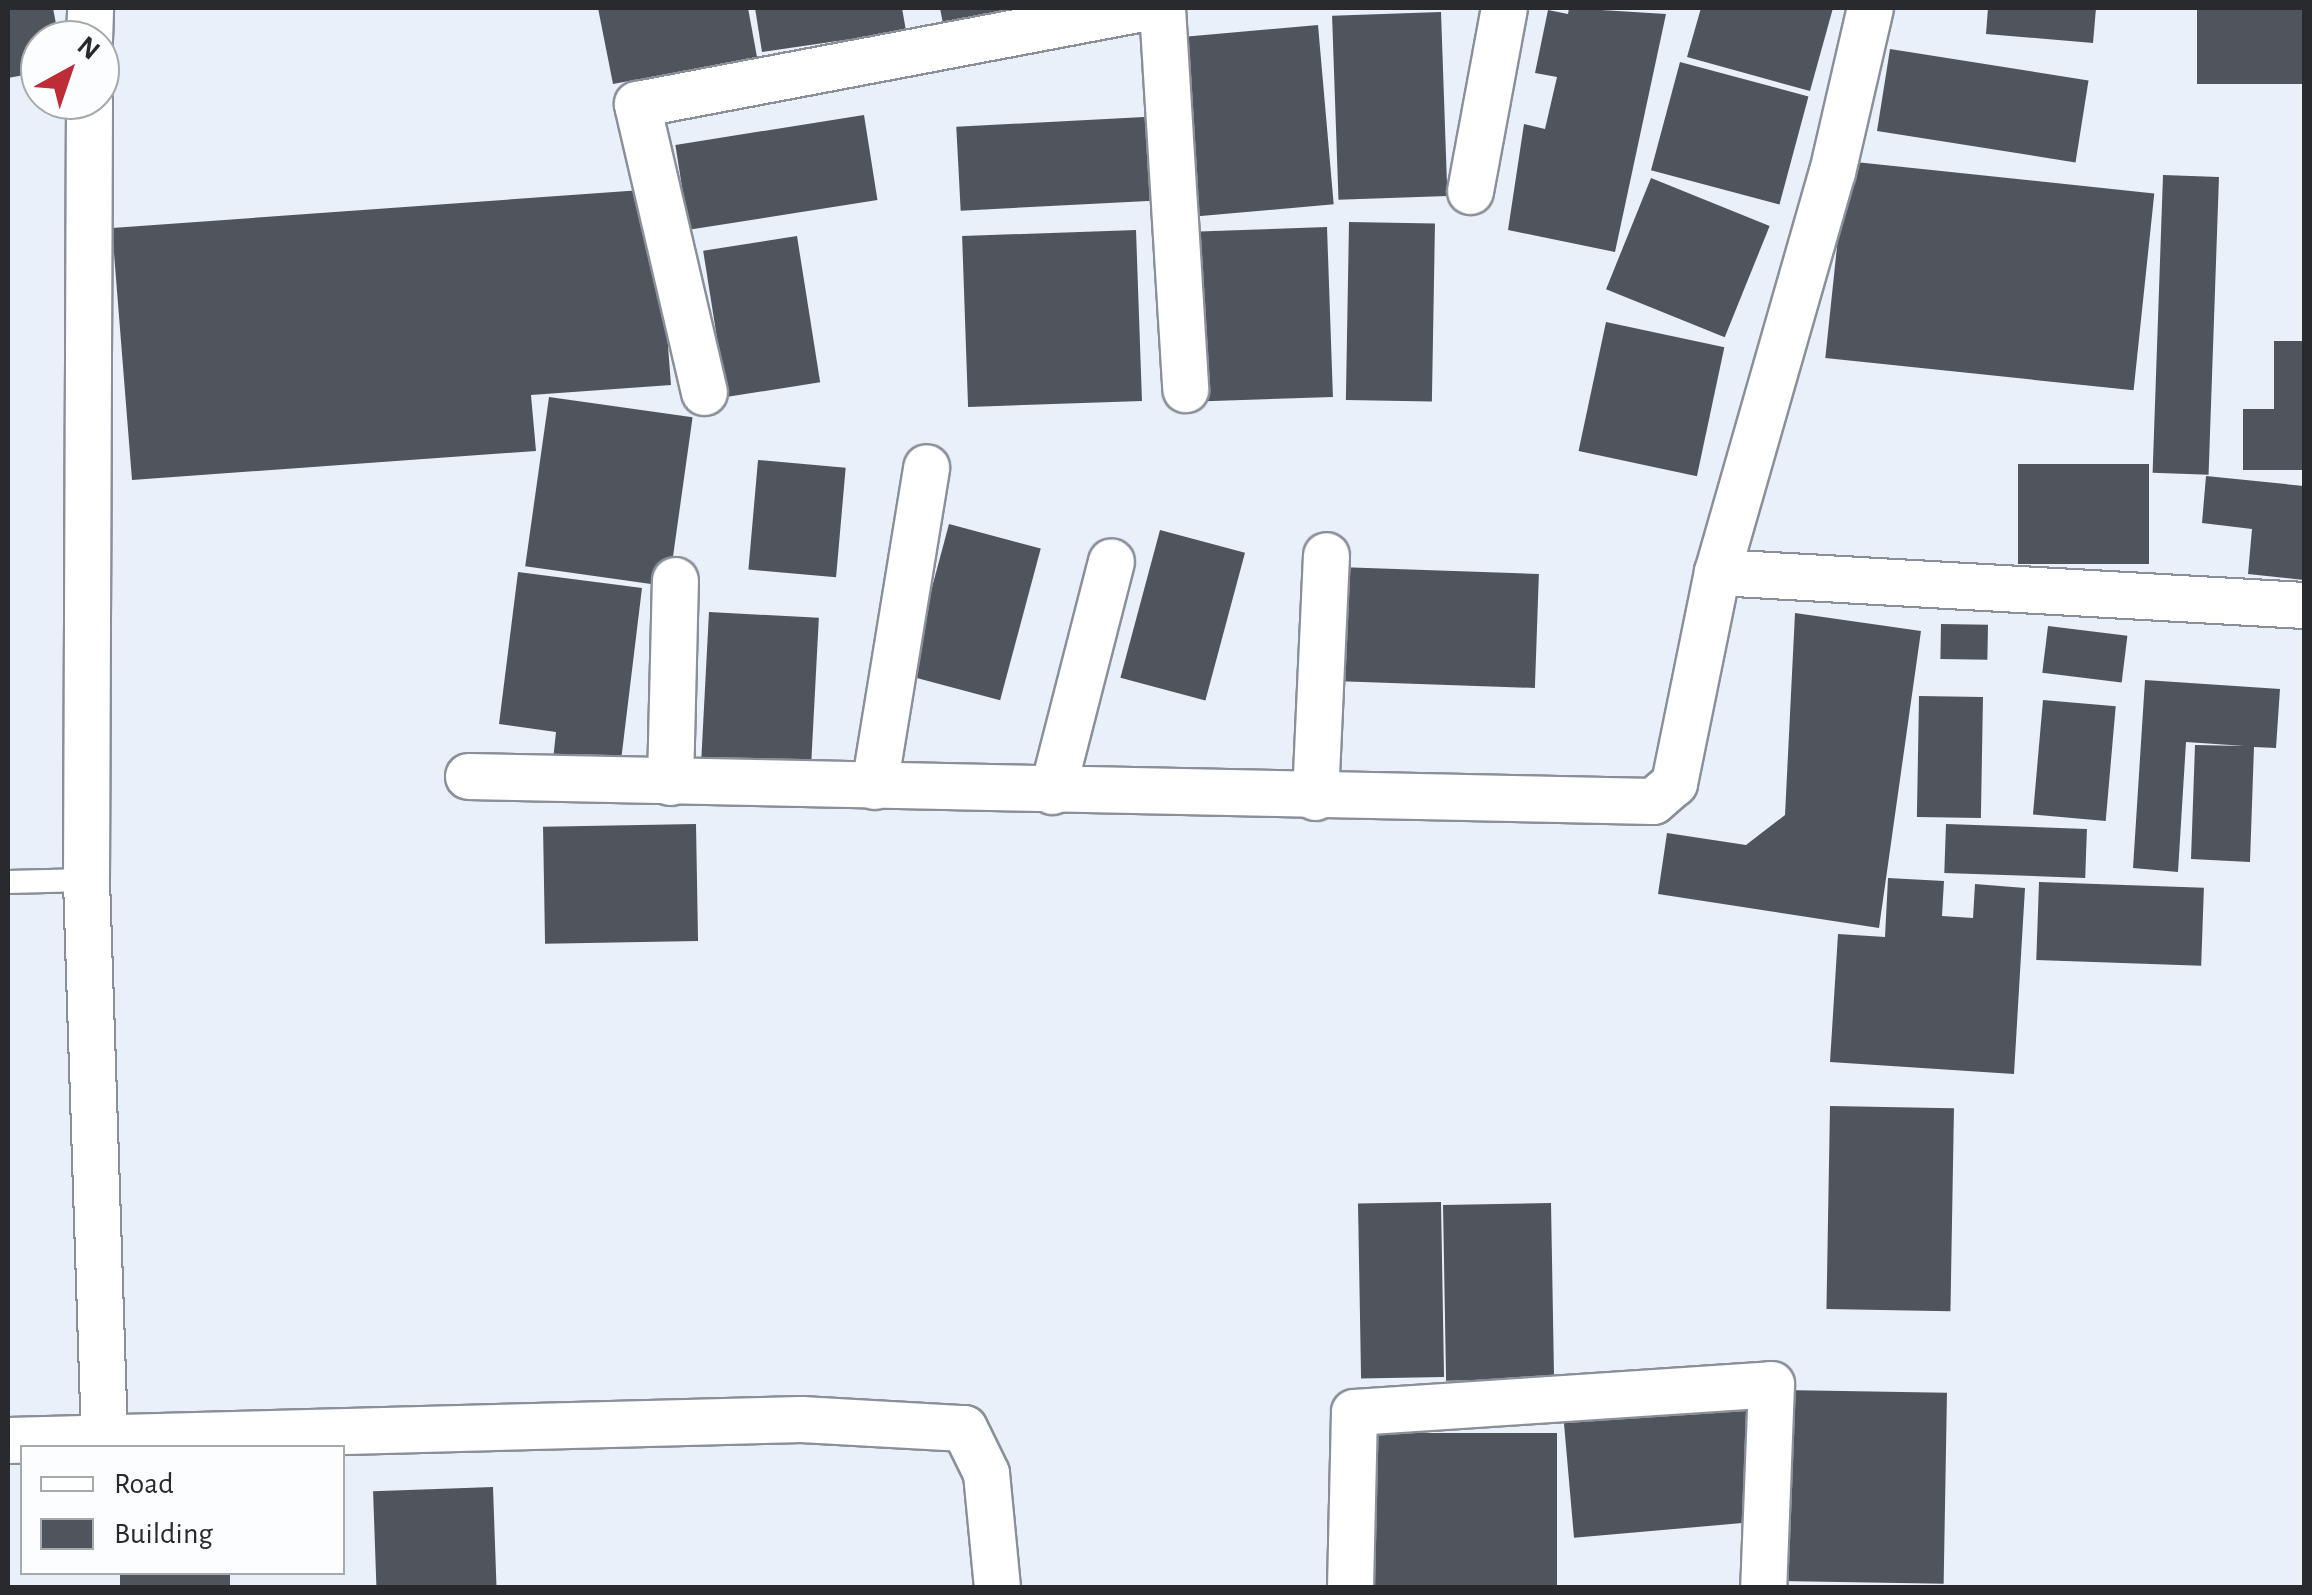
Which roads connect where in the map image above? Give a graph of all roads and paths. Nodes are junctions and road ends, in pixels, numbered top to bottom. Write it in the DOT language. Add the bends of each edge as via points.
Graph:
graph roads {
  1 [pos="1142,8"];
  2 [pos="1162,8"];
  3 [pos="1504,8"];
  4 [pos="1870,8"];
  5 [pos="89,120"];
  6 [pos="1470,191"];
  7 [pos="1185,389"];
  8 [pos="704,392"];
  9 [pos="926,467"];
  10 [pos="1326,555"];
  11 [pos="1112,562"];
  12 [pos="1717,572"];
  13 [pos="676,580"];
  14 [pos="2304,605"];
  15 [pos="468,776"];
  16 [pos="670,782"];
  17 [pos="874,786"];
  18 [pos="1052,791"];
  19 [pos="1315,797"];
  20 [pos="86,880"];
  21 [pos="8,882"];
  22 [pos="104,1437"];
  23 [pos="8,1440"];
  24 [pos="997,1588"];
  25 [pos="1350,1588"];
  26 [pos="1763,1588"];
  1 -- 8 [label="street" via="636,104"];
  2 -- 7 [label="street"];
  3 -- 6 [label="street"];
  4 -- 12 [label="street" via="1832,172"];
  5 -- 20 [label="street"];
  9 -- 17 [label="street"];
  10 -- 19 [label="street"];
  11 -- 18 [label="street"];
  12 -- 14 [label="street"];
  12 -- 19 [label="street" via="1674,782 1653,801"];
  13 -- 16 [label="street"];
  15 -- 16 [label="street"];
  16 -- 17 [label="street"];
  17 -- 18 [label="street"];
  18 -- 19 [label="street"];
  20 -- 21 [label="lane"];
  20 -- 22 [label="street"];
  22 -- 23 [label="street"];
  22 -- 24 [label="street" via="801,1419 964,1428 986,1473"];
  25 -- 26 [label="street" via="1354,1412 1771,1384"];
}
